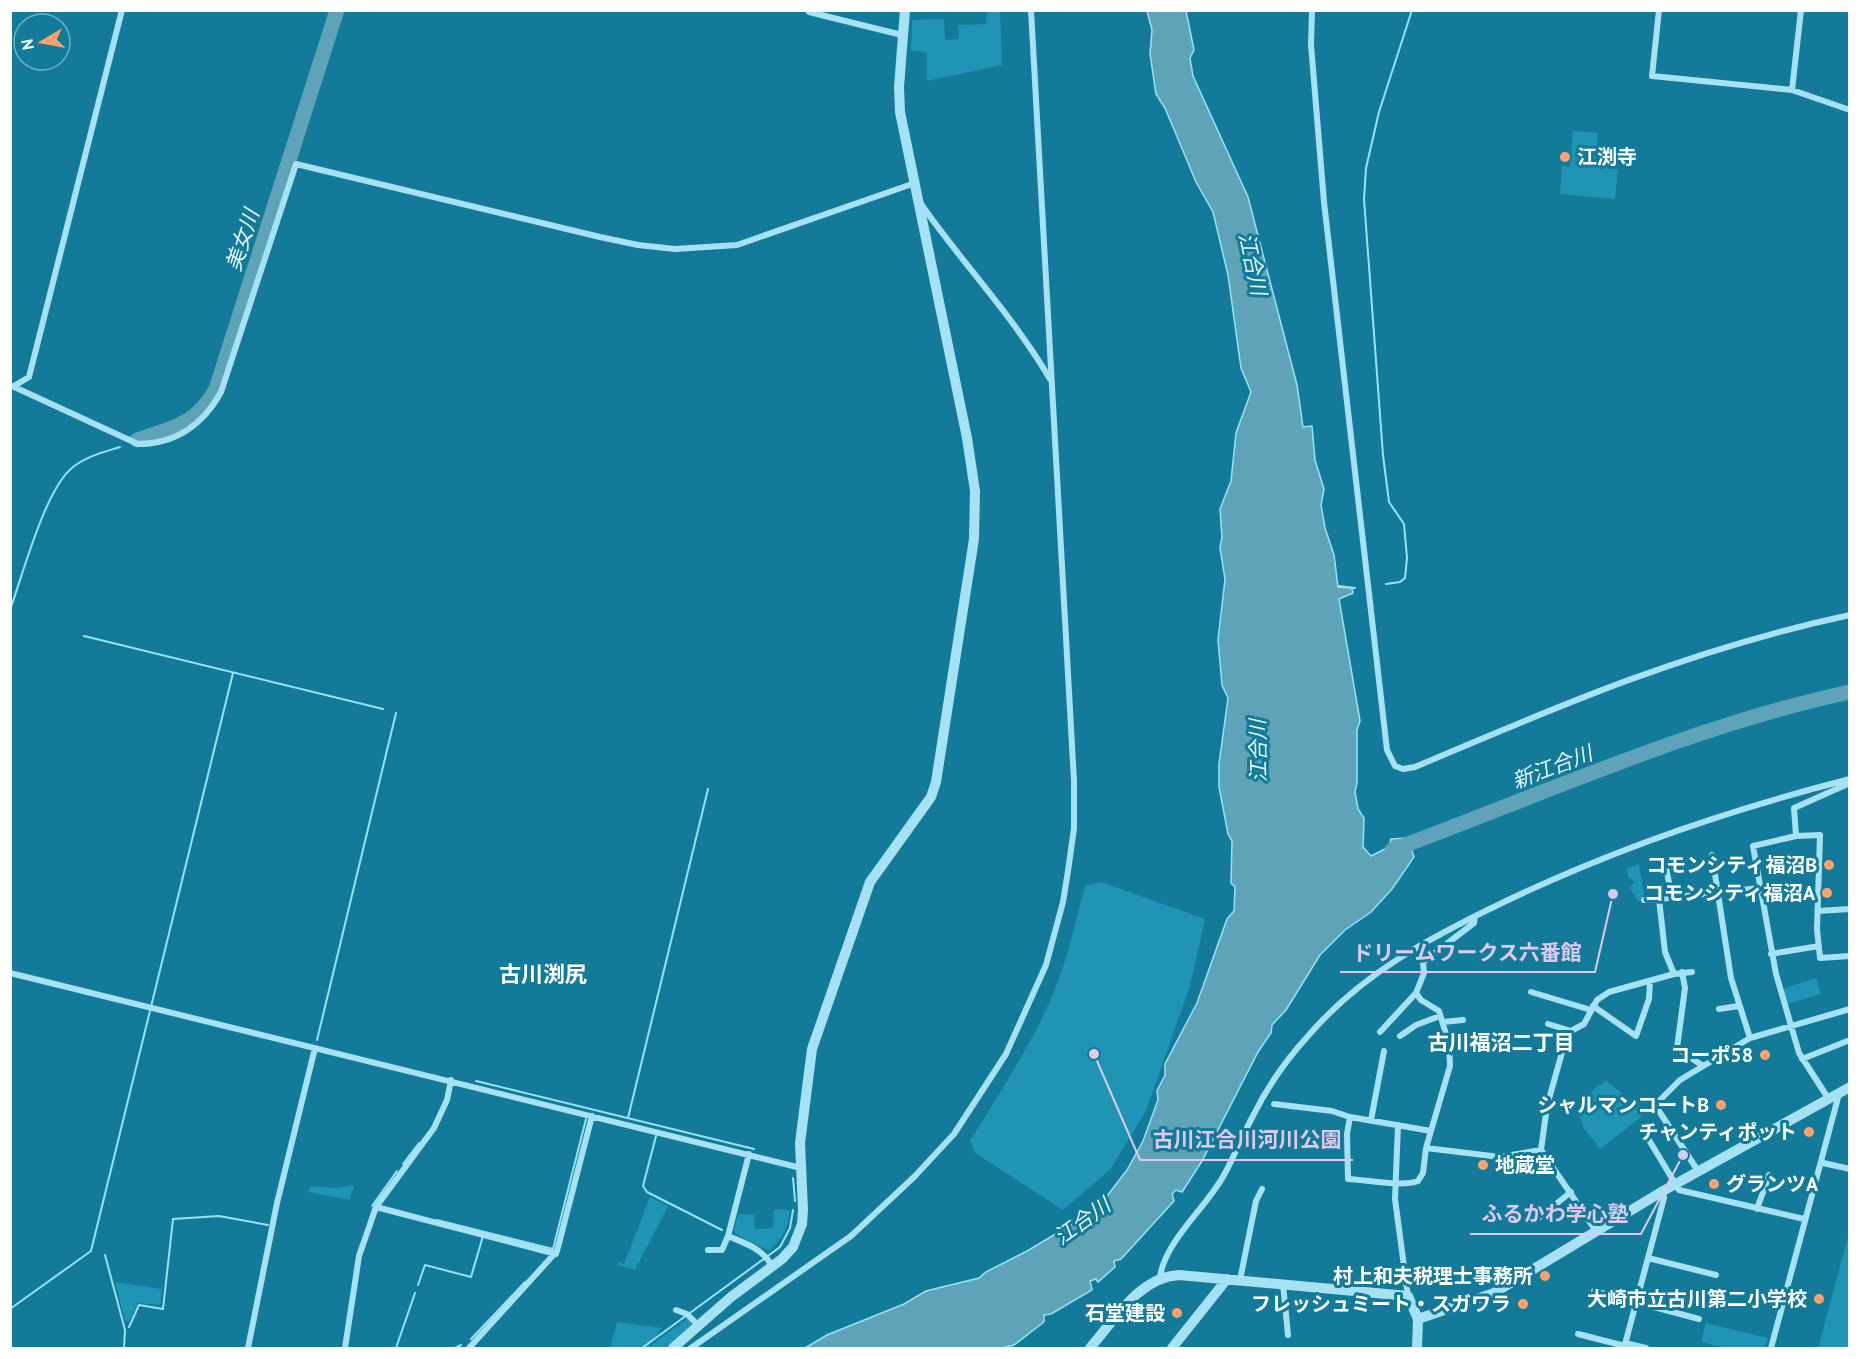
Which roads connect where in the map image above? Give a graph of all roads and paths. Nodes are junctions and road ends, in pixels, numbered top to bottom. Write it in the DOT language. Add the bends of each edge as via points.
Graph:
graph roads {
  1 [pos="122,10"];
  2 [pos="905,10"];
  3 [pos="1031,10"];
  4 [pos="1312,10"];
  5 [pos="1659,10"];
  6 [pos="1801,10"];
  7 [pos="809,12"];
  8 [pos="902,35"];
  9 [pos="1792,90"];
  10 [pos="1850,110"];
  11 [pos="915,183"];
  12 [pos="920,202"];
  13 [pos="1050,380"];
  14 [pos="12,386"];
  15 [pos="1850,615"];
  16 [pos="1850,781"];
  17 [pos="1796,836"];
  18 [pos="1712,855"];
  19 [pos="1665,862"];
  20 [pos="1778,886"];
  21 [pos="1760,888"];
  22 [pos="1718,892"];
  23 [pos="1672,897"];
  24 [pos="1659,899"];
  25 [pos="1644,900"];
  26 [pos="1850,909"];
  27 [pos="1818,911"];
  28 [pos="1475,916"];
  29 [pos="1819,946"];
  30 [pos="1771,954"];
  31 [pos="1850,956"];
  32 [pos="1682,972"];
  33 [pos="1692,972"];
  34 [pos="10,973"];
  35 [pos="1674,974"];
  36 [pos="1650,982"];
  37 [pos="1532,992"];
  38 [pos="1416,993"];
  39 [pos="1739,1006"];
  40 [pos="1592,1008"];
  41 [pos="1850,1008"];
  42 [pos="1719,1009"];
  43 [pos="1442,1019"];
  44 [pos="1463,1020"];
  45 [pos="1548,1024"];
  46 [pos="1790,1024"];
  47 [pos="1571,1031"];
  48 [pos="1380,1032"];
  49 [pos="1400,1036"];
  50 [pos="1750,1038"];
  51 [pos="1850,1040"];
  52 [pos="315,1048"];
  53 [pos="1384,1051"];
  54 [pos="1803,1059"];
  55 [pos="1703,1066"];
  56 [pos="452,1080"];
  57 [pos="1845,1089"];
  58 [pos="1828,1098"];
  59 [pos="1274,1104"];
  60 [pos="592,1116"];
  61 [pos="1350,1117"];
  62 [pos="1371,1120"];
  63 [pos="1398,1125"];
  64 [pos="1431,1131"];
  65 [pos="1649,1140"];
  66 [pos="1426,1148"];
  67 [pos="1541,1150"];
  68 [pos="749,1154"];
  69 [pos="1823,1163"];
  70 [pos="801,1168"];
  71 [pos="1850,1169"];
  72 [pos="1698,1171"];
  73 [pos="1768,1175"];
  74 [pos="1396,1184"];
  75 [pos="1676,1184"];
  76 [pos="1262,1189"];
  77 [pos="1663,1191"];
  78 [pos="1571,1192"];
  79 [pos="376,1207"];
  80 [pos="1757,1209"];
  81 [pos="1804,1219"];
  82 [pos="1536,1220"];
  83 [pos="1596,1231"];
  84 [pos="728,1236"];
  85 [pos="708,1250"];
  86 [pos="555,1254"];
  87 [pos="1648,1258"];
  88 [pos="772,1264"];
  89 [pos="1716,1275"];
  90 [pos="1160,1277"];
  91 [pos="1227,1279"];
  92 [pos="1240,1280"];
  93 [pos="1283,1284"];
  94 [pos="1594,1291"];
  95 [pos="1408,1296"];
  96 [pos="1636,1302"];
  97 [pos="676,1310"];
  98 [pos="692,1319"];
  99 [pos="1418,1319"];
  100 [pos="1699,1319"];
  101 [pos="1578,1334"];
  102 [pos="1288,1335"];
  103 [pos="1625,1346"];
  104 [pos="248,1348"];
  105 [pos="345,1348"];
  106 [pos="469,1348"];
  107 [pos="673,1348"];
  108 [pos="691,1348"];
  109 [pos="1090,1348"];
  110 [pos="1172,1348"];
  111 [pos="1417,1348"];
  112 [pos="1646,1348"];
  113 [pos="1772,1348"];
  1 -- 14 [label="street" via="29,377"];
  2 -- 8 [label="street"];
  3 -- 13 [label="street"];
  4 -- 15 [label="street" via="1311,45 1324,202 1385,740 1395,766 1415,767 1635,675 1696,654"];
  5 -- 9 [label="street" via="1652,76"];
  6 -- 9 [label="street"];
  7 -- 8 [label="street"];
  8 -- 11 [label="street" via="900,112"];
  9 -- 10 [label="street"];
  11 -- 12 [label="street"];
  11 -- 14 [label="street" via="737,245 675,249 578,232 296,164 221,392 204,417 185,433 155,444 138,444"];
  12 -- 13 [label="street" via="960,260 990,292 1034,352"];
  12 -- 70 [label="street" via="972,467 974,539 936,782 931,797 870,882 859,907 812,1049 800,1143"];
  13 -- 108 [label="street" via="1074,828 1063,902 1046,965 1006,1054 954,1134 851,1236"];
  16 -- 17 [label="street" via="1794,808"];
  16 -- 28 [label="street" via="1733,812 1590,863"];
  17 -- 21 [label="street" via="1753,846"];
  17 -- 27 [label="street" via="1820,835"];
  18 -- 22 [label="street"];
  19 -- 23 [label="street"];
  20 -- 21 [label="street"];
  21 -- 22 [label="street"];
  21 -- 30 [label="street"];
  22 -- 23 [label="street"];
  22 -- 39 [label="street"];
  23 -- 24 [label="street"];
  24 -- 25 [label="street"];
  24 -- 35 [label="street" via="1665,952"];
  26 -- 27 [label="street"];
  27 -- 29 [label="street"];
  28 -- 38 [label="street" via="1474,923 1423,962 1424,973"];
  28 -- 90 [label="street" via="1390,962 1346,996 1308,1036 1254,1113 1224,1176 1166,1255"];
  29 -- 30 [label="street"];
  29 -- 31 [label="street" via="1820,958"];
  30 -- 46 [label="street"];
  32 -- 33 [label="street"];
  32 -- 35 [label="street"];
  32 -- 55 [label="street" via="1685,988 1677,1048"];
  34 -- 52 [label="street"];
  35 -- 36 [label="street"];
  36 -- 40 [label="street" via="1609,992"];
  36 -- 40 [label="street" via="1649,999 1636,1036"];
  37 -- 40 [label="street"];
  38 -- 43 [label="street"];
  38 -- 48 [label="street"];
  39 -- 42 [label="street"];
  39 -- 50 [label="street"];
  40 -- 47 [label="street" via="1584,1024"];
  41 -- 46 [label="street"];
  43 -- 44 [label="street"];
  43 -- 49 [label="street" via="1416,1025"];
  43 -- 64 [label="street" via="1451,1056"];
  45 -- 47 [label="street"];
  46 -- 50 [label="street"];
  46 -- 54 [label="street"];
  47 -- 67 [label="street" via="1547,1106"];
  50 -- 55 [label="street"];
  51 -- 54 [label="street"];
  52 -- 56 [label="street"];
  52 -- 104 [label="street" via="277,1203"];
  53 -- 62 [label="street"];
  54 -- 58 [label="street"];
  55 -- 72 [label="street" via="1680,1080 1655,1105"];
  56 -- 60 [label="street"];
  56 -- 79 [label="street" via="434,1128"];
  57 -- 58 [label="street"];
  57 -- 69 [label="street"];
  58 -- 72 [label="street"];
  59 -- 61 [label="street"];
  60 -- 68 [label="street"];
  60 -- 86 [label="street"];
  61 -- 62 [label="street"];
  61 -- 74 [label="street" via="1347,1179"];
  62 -- 63 [label="street"];
  63 -- 64 [label="street"];
  63 -- 74 [label="street"];
  64 -- 66 [label="street"];
  65 -- 75 [label="street"];
  66 -- 67 [label="street" via="1484,1157"];
  66 -- 74 [label="street" via="1422,1178 1414,1183"];
  67 -- 78 [label="street"];
  68 -- 70 [label="street"];
  68 -- 84 [label="street"];
  69 -- 71 [label="street"];
  69 -- 81 [label="street"];
  70 -- 88 [label="street" via="802,1224 793,1247"];
  72 -- 75 [label="street"];
  73 -- 80 [label="street"];
  74 -- 95 [label="street"];
  75 -- 77 [label="street"];
  75 -- 80 [label="street" via="1679,1190"];
  76 -- 92 [label="street" via="1256,1201"];
  77 -- 83 [label="street"];
  77 -- 87 [label="street"];
  78 -- 82 [label="street"];
  78 -- 83 [label="street"];
  79 -- 86 [label="street"];
  79 -- 105 [label="street" via="359,1256"];
  80 -- 81 [label="street"];
  81 -- 113 [label="street"];
  83 -- 99 [label="street" via="1494,1293"];
  84 -- 85 [label="street" via="722,1250"];
  84 -- 88 [label="street" via="766,1254"];
  86 -- 106 [label="street"];
  87 -- 89 [label="street"];
  87 -- 96 [label="street"];
  88 -- 98 [label="street"];
  90 -- 91 [label="street"];
  90 -- 109 [label="street" via="1146,1286"];
  91 -- 92 [label="street"];
  91 -- 110 [label="street"];
  92 -- 93 [label="street"];
  93 -- 95 [label="street"];
  93 -- 102 [label="street"];
  94 -- 96 [label="street"];
  95 -- 99 [label="street"];
  96 -- 100 [label="street"];
  96 -- 103 [label="street"];
  97 -- 98 [label="street"];
  98 -- 107 [label="street"];
  99 -- 111 [label="street"];
  101 -- 103 [label="street"];
  103 -- 112 [label="street"];
}
